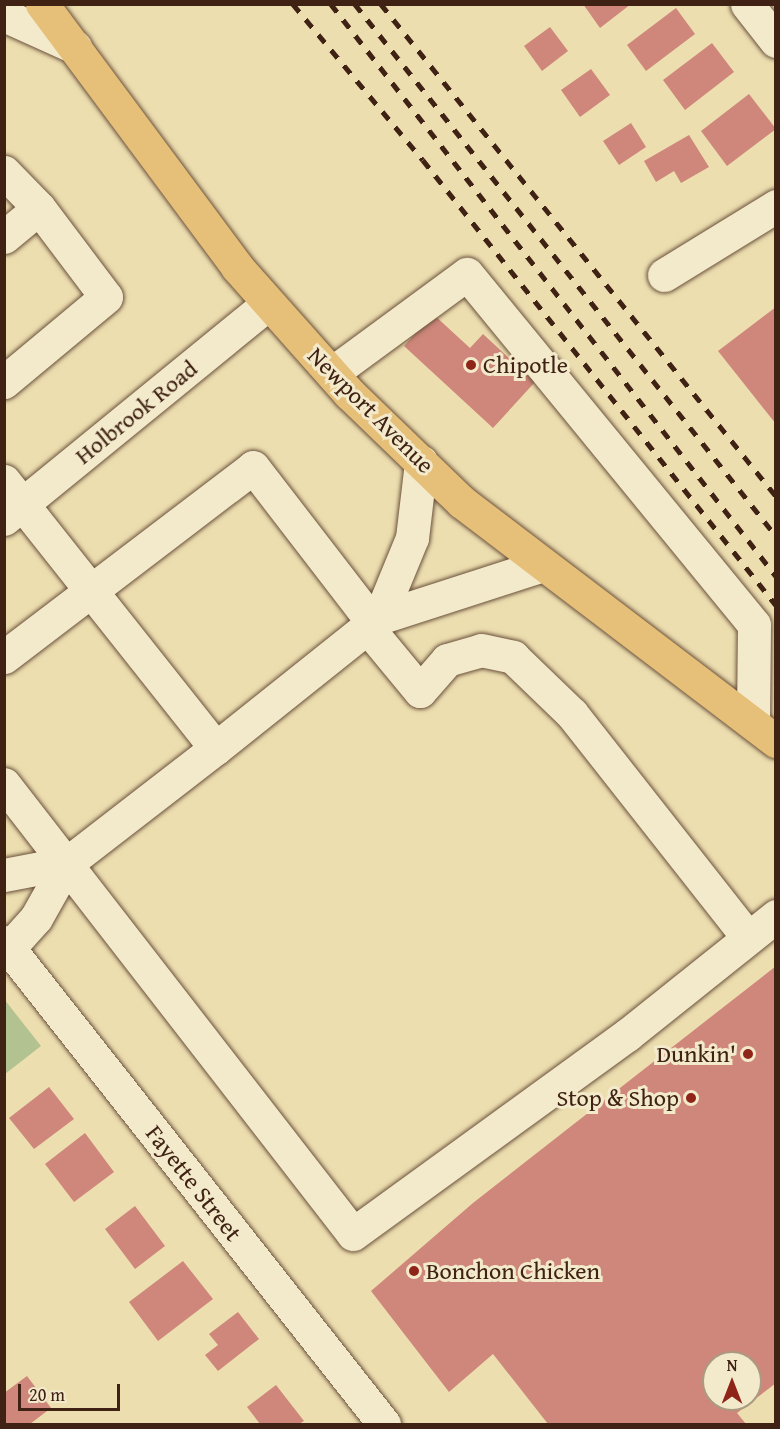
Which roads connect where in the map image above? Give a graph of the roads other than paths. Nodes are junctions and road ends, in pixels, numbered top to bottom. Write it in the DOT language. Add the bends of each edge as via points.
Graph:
graph roads {
  1 [pos="42,4"];
  2 [pos="58,4"];
  3 [pos="747,4"];
  4 [pos="4,15"];
  5 [pos="776,41"];
  6 [pos="75,47"];
  7 [pos="4,172"];
  8 [pos="776,206"];
  9 [pos="39,208"];
  10 [pos="4,237"];
  11 [pos="664,275"];
  12 [pos="268,304"];
  13 [pos="332,373"];
  14 [pos="4,382"];
  15 [pos="421,462"];
  16 [pos="11,501"];
  17 [pos="543,565"];
  18 [pos="91,589"];
  19 [pos="373,623"];
  20 [pos="4,657"];
  21 [pos="764,732"];
  22 [pos="216,748"];
  23 [pos="4,784"];
  24 [pos="67,863"];
  25 [pos="4,875"];
  26 [pos="760,926"];
  27 [pos="7,945"];
  28 [pos="384,1425"];
  1 -- 6 [label="main road, Newport Avenue"];
  2 -- 6 [label="main road"];
  3 -- 5 [label="street"];
  4 -- 6 [label="street"];
  6 -- 12 [label="main road, Newport Avenue"];
  7 -- 9 [label="street"];
  8 -- 11 [label="street"];
  9 -- 10 [label="street"];
  9 -- 14 [label="street" via="106,297"];
  12 -- 13 [label="main road, Newport Avenue"];
  12 -- 16 [label="street, Holbrook Road"];
  13 -- 15 [label="main road, Newport Avenue"];
  13 -- 21 [label="street" via="467,274 754,625"];
  15 -- 17 [label="main road, Newport Avenue" via="462,502"];
  15 -- 19 [label="street" via="412,538"];
  16 -- 18 [label="street"];
  17 -- 19 [label="street"];
  17 -- 21 [label="main road, Newport Avenue"];
  18 -- 19 [label="street" via="253,467"];
  18 -- 20 [label="street"];
  18 -- 22 [label="street"];
  19 -- 22 [label="street"];
  19 -- 26 [label="street" via="420,691 447,660 481,650 513,657 572,714"];
  22 -- 24 [label="street"];
  23 -- 24 [label="street"];
  24 -- 25 [label="street"];
  24 -- 26 [label="street" via="353,1234 627,1035"];
  24 -- 27 [label="street" via="36,918"];
  27 -- 28 [label="street, Fayette Street"];
}
